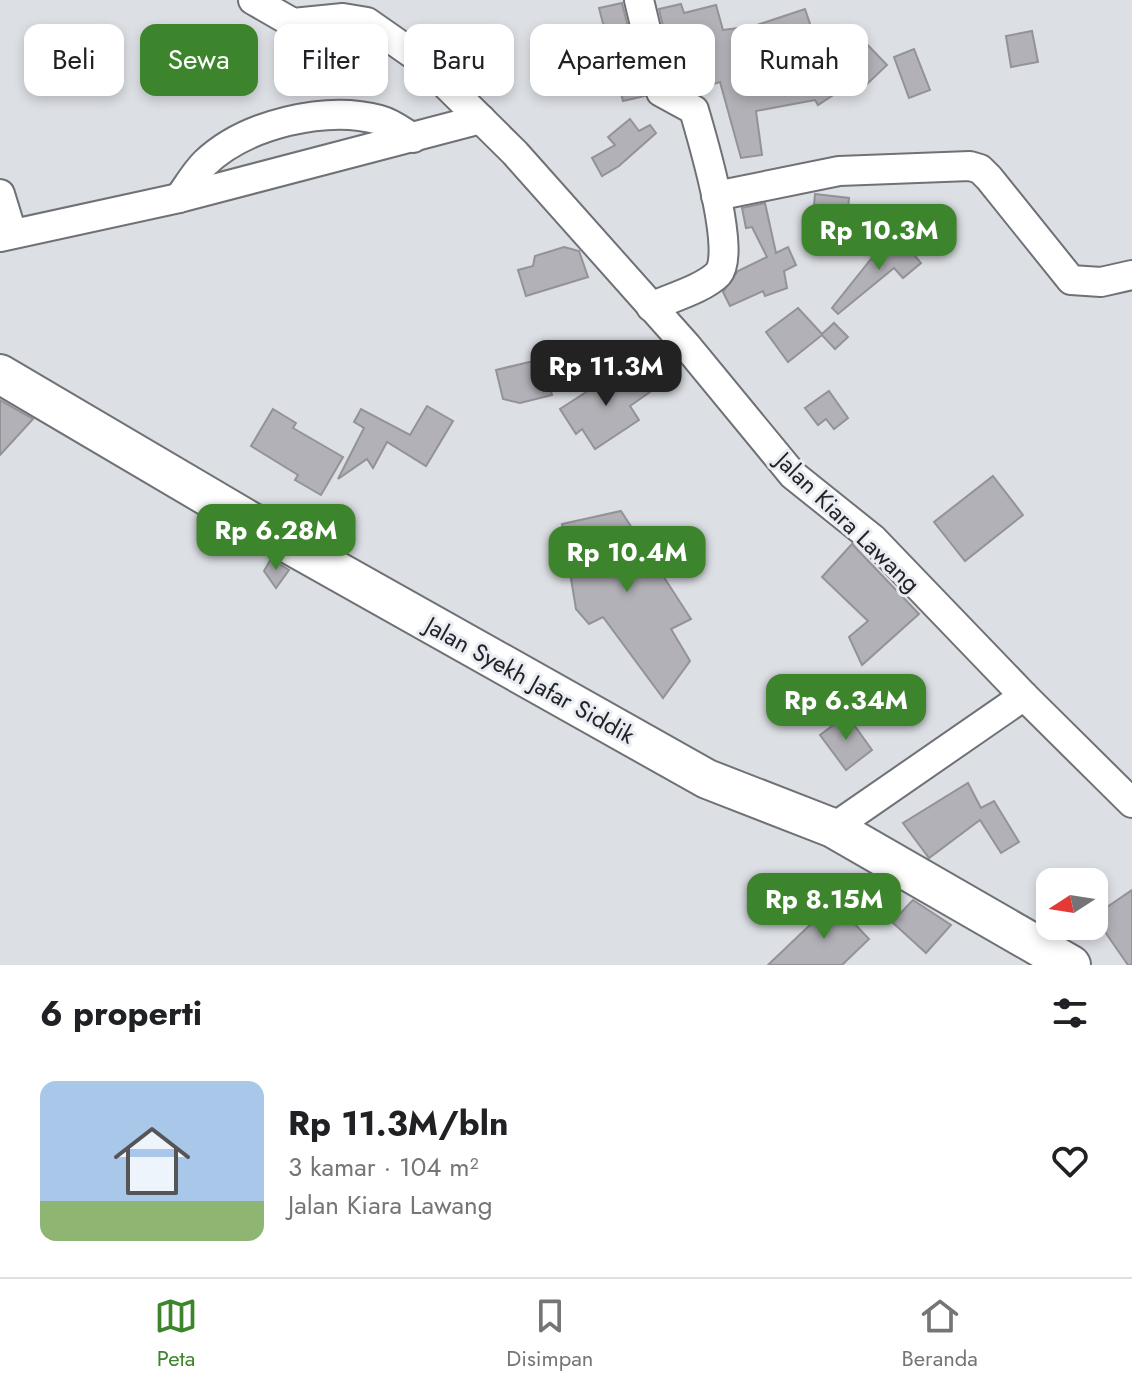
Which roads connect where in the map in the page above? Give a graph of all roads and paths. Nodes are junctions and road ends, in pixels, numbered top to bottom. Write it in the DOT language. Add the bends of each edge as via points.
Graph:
graph roads {
  1 [pos="253,0"];
  2 [pos="639,0"];
  3 [pos="481,119"];
  4 [pos="413,138"];
  5 [pos="0,194"];
  6 [pos="716,196"];
  7 [pos="179,198"];
  8 [pos="6,235"];
  9 [pos="1132,275"];
  10 [pos="651,307"];
  11 [pos="0,374"];
  12 [pos="1024,696"];
  13 [pos="1132,803"];
  14 [pos="833,828"];
  15 [pos="1071,965"];
  1 -- 3 [label="street, Jalan Kiara Lawang" via="293,23 353,18 380,29 420,59"];
  2 -- 6 [label="street" via="658,87 694,110"];
  3 -- 4 [label="street"];
  3 -- 10 [label="street, Jalan Kiara Lawang"];
  4 -- 7 [label="street"];
  4 -- 7 [label="street" via="384,120 359,116 282,124 240,138 205,163"];
  5 -- 8 [label="street"];
  6 -- 9 [label="street" via="839,171 970,166 989,178 1071,280 1101,282"];
  6 -- 10 [label="street" via="721,271"];
  7 -- 8 [label="street"];
  10 -- 12 [label="street, Jalan Kiara Lawang" via="793,475 873,539"];
  11 -- 14 [label="main road, Jalan Syekh Jafar Siddik" via="693,772"];
  12 -- 13 [label="street, Jalan Kiara Lawang"];
  12 -- 14 [label="street"];
  14 -- 15 [label="main road, Jalan Syekh Jafar Siddik"];
}
